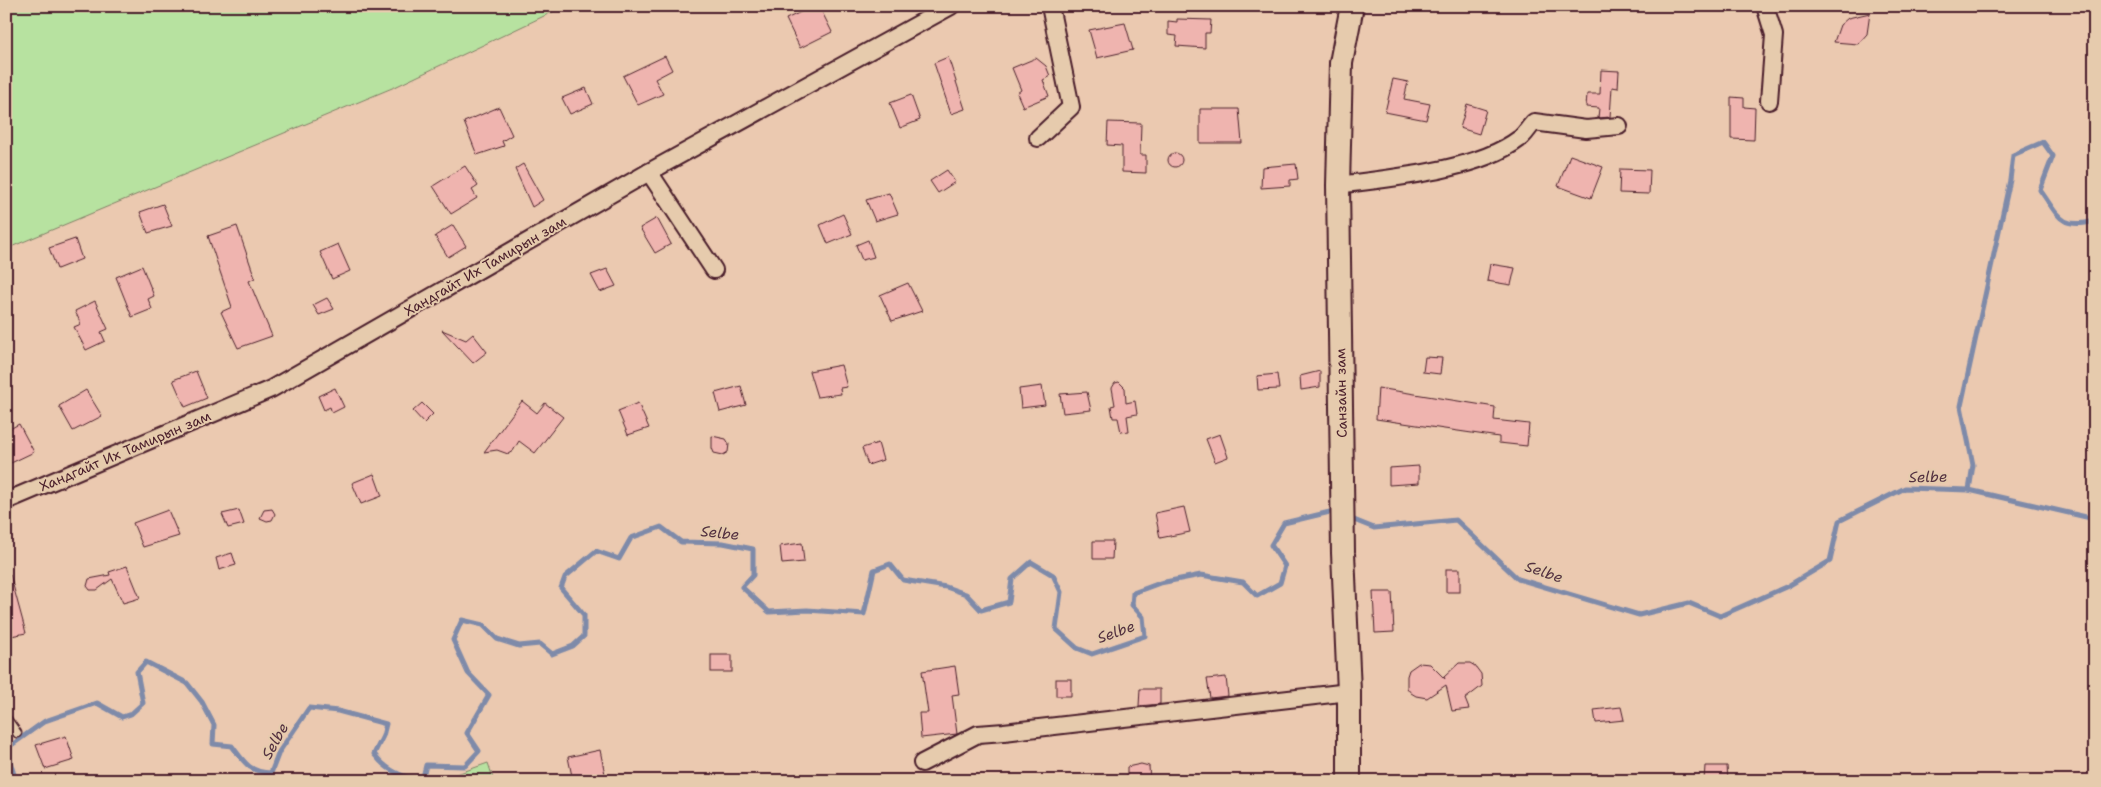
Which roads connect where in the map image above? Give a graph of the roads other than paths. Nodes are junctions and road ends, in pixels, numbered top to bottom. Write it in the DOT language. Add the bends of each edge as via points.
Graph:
graph roads {
  1 [pos="951,6"];
  2 [pos="1050,6"];
  3 [pos="1352,6"];
  4 [pos="1765,6"];
  5 [pos="1769,101"];
  6 [pos="1619,126"];
  7 [pos="1038,138"];
  8 [pos="649,172"];
  9 [pos="1338,185"];
  10 [pos="714,270"];
  11 [pos="6,501"];
  12 [pos="1349,692"];
  13 [pos="6,718"];
  14 [pos="16,733"];
  15 [pos="922,763"];
  16 [pos="1349,781"];
  1 -- 8 [label="street, Хандгайт Их Тамирын зам"];
  2 -- 7 [label="street" via="1071,106"];
  3 -- 9 [label="main road, Санзайн зам" via="1340,63"];
  4 -- 5 [label="street" via="1774,35"];
  6 -- 9 [label="street" via="1586,129 1534,122 1521,138 1494,155 1417,174"];
  8 -- 10 [label="street"];
  8 -- 11 [label="street, Хандгайт Их Тамирын зам" via="271,389"];
  9 -- 12 [label="main road, Санзайн зам" via="1343,553"];
  12 -- 15 [label="street" via="978,734"];
  12 -- 16 [label="main road, Санзайн зам"];
  13 -- 14 [label="lane"];
}
